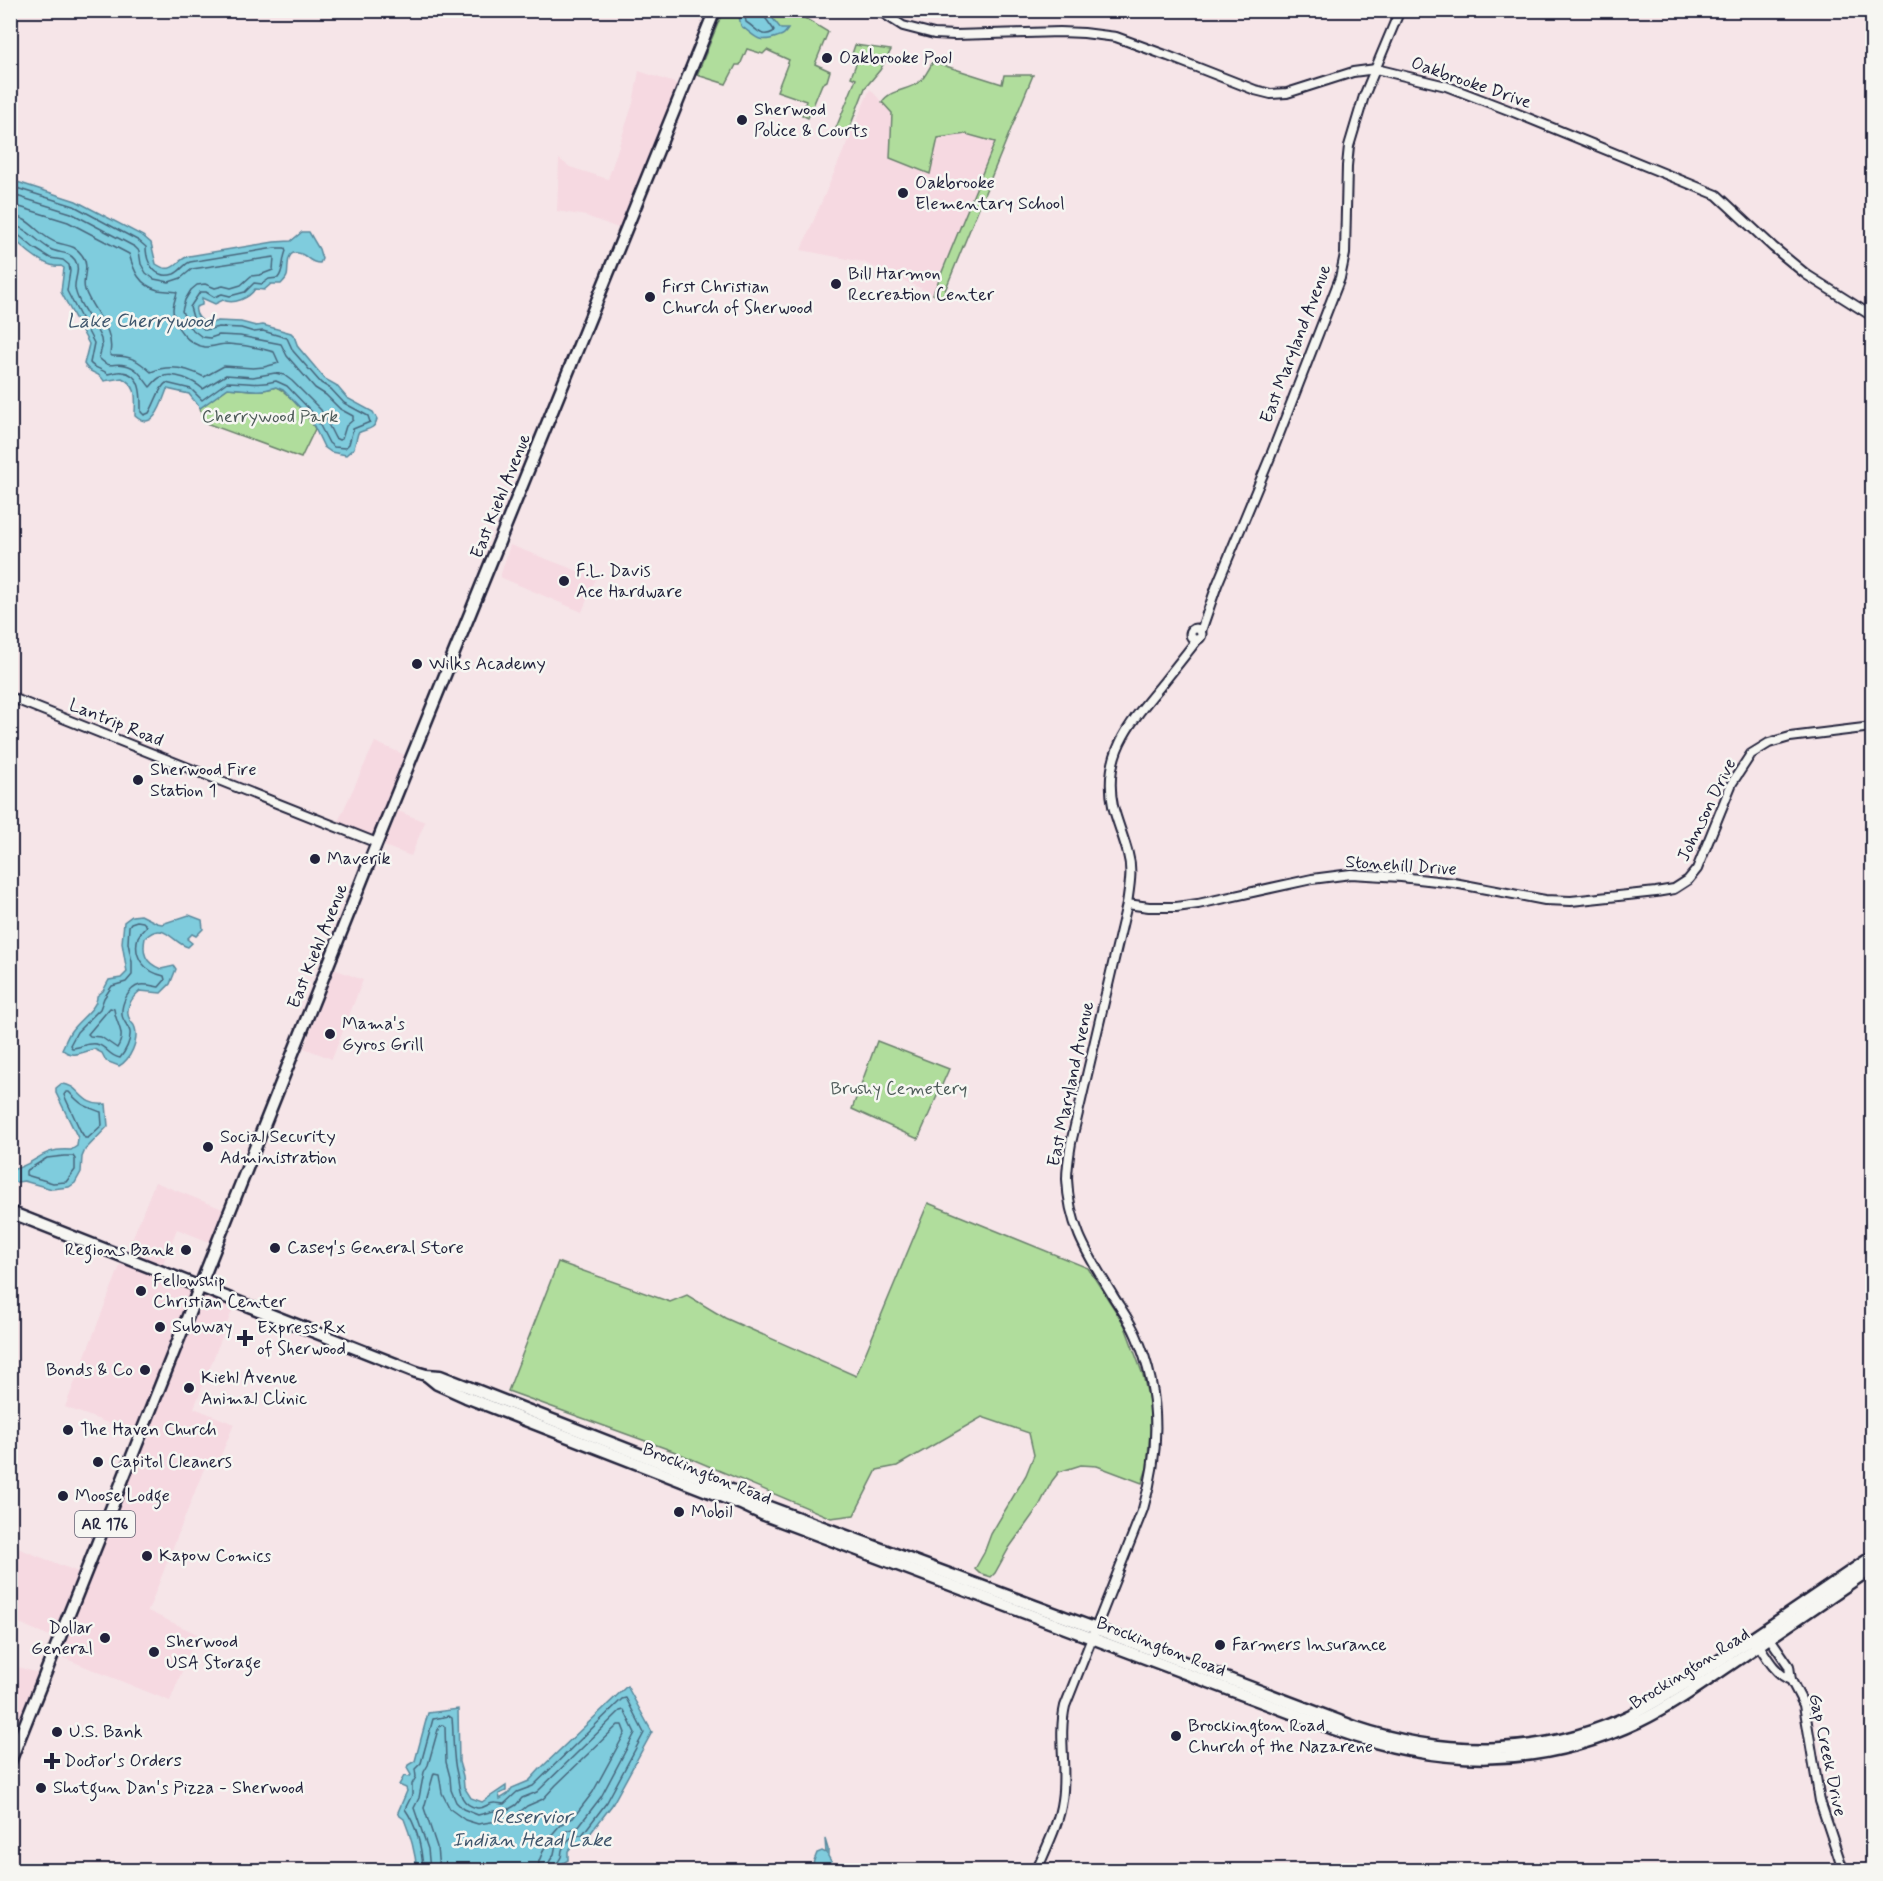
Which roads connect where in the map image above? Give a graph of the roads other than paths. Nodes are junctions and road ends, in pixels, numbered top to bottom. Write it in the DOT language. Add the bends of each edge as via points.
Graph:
graph roads {
  1 [pos="715,10"];
  2 [pos="878,10"];
  3 [pos="1400,10"];
  4 [pos="1376,69"];
  5 [pos="1872,316"];
  6 [pos="10,698"];
  7 [pos="1872,727"];
  8 [pos="377,843"];
  9 [pos="1639,893"];
  10 [pos="1127,904"];
  11 [pos="10,1212"];
  12 [pos="200,1286"];
  13 [pos="1872,1557"];
  14 [pos="1872,1568"];
  15 [pos="1095,1634"];
  16 [pos="1767,1634"];
  17 [pos="1756,1641"];
  18 [pos="1780,1653"];
  19 [pos="1770,1661"];
  20 [pos="1791,1680"];
  21 [pos="10,1762"];
  22 [pos="1037,1870"];
  23 [pos="1843,1870"];
  1 -- 8 [label="main road, East Kiehl Avenue / AR 176"];
  2 -- 4 [label="street, Oakbrooke Drive" via="903,26 934,34 1060,32 1116,37 1271,94"];
  3 -- 4 [label="street, East Maryland Avenue"];
  4 -- 5 [label="street, Oakbrooke Drive" via="1457,90 1717,195 1807,275"];
  4 -- 10 [label="street, East Maryland Avenue" via="1349,146 1345,254 1340,278 1206,612 1198,629 1190,633 1194,639 1128,727 1116,752 1112,794 1129,855"];
  6 -- 8 [label="street, Lantrip Road"];
  7 -- 9 [label="street, Johnson Drive" via="1790,737 1751,754 1732,783 1697,869 1674,889"];
  8 -- 12 [label="main road, East Kiehl Avenue / AR 176"];
  9 -- 10 [label="street, Stonehill Drive" via="1545,900 1454,883 1351,874 1176,907"];
  10 -- 15 [label="street, East Maryland Avenue" via="1073,1132 1067,1177 1074,1223 1083,1246 1130,1321 1142,1351 1153,1389 1156,1440 1143,1509"];
  11 -- 12 [label="main road, Brockington Road"];
  12 -- 15 [label="main road, Brockington Road" via="762,1514"];
  12 -- 21 [label="main road, East Kiehl Avenue / AR 176"];
  13 -- 16 [label="main road, Brockington Road"];
  14 -- 16 [label="main road, Brockington Road"];
  15 -- 17 [label="main road, Brockington Road" via="1370,1742 1419,1753 1476,1758 1549,1751 1622,1729 1673,1702"];
  15 -- 22 [label="street, East Maryland Avenue" via="1063,1716 1062,1801"];
  16 -- 17 [label="main road, Brockington Road"];
  16 -- 18 [label="street, Gap Creek Drive"];
  17 -- 19 [label="street, Gap Creek Drive"];
  18 -- 19 [label="street"];
  18 -- 20 [label="street, Gap Creek Drive" via="1789,1666"];
  19 -- 20 [label="street, Gap Creek Drive"];
  20 -- 23 [label="street, Gap Creek Drive" via="1804,1704 1820,1801"];
}
